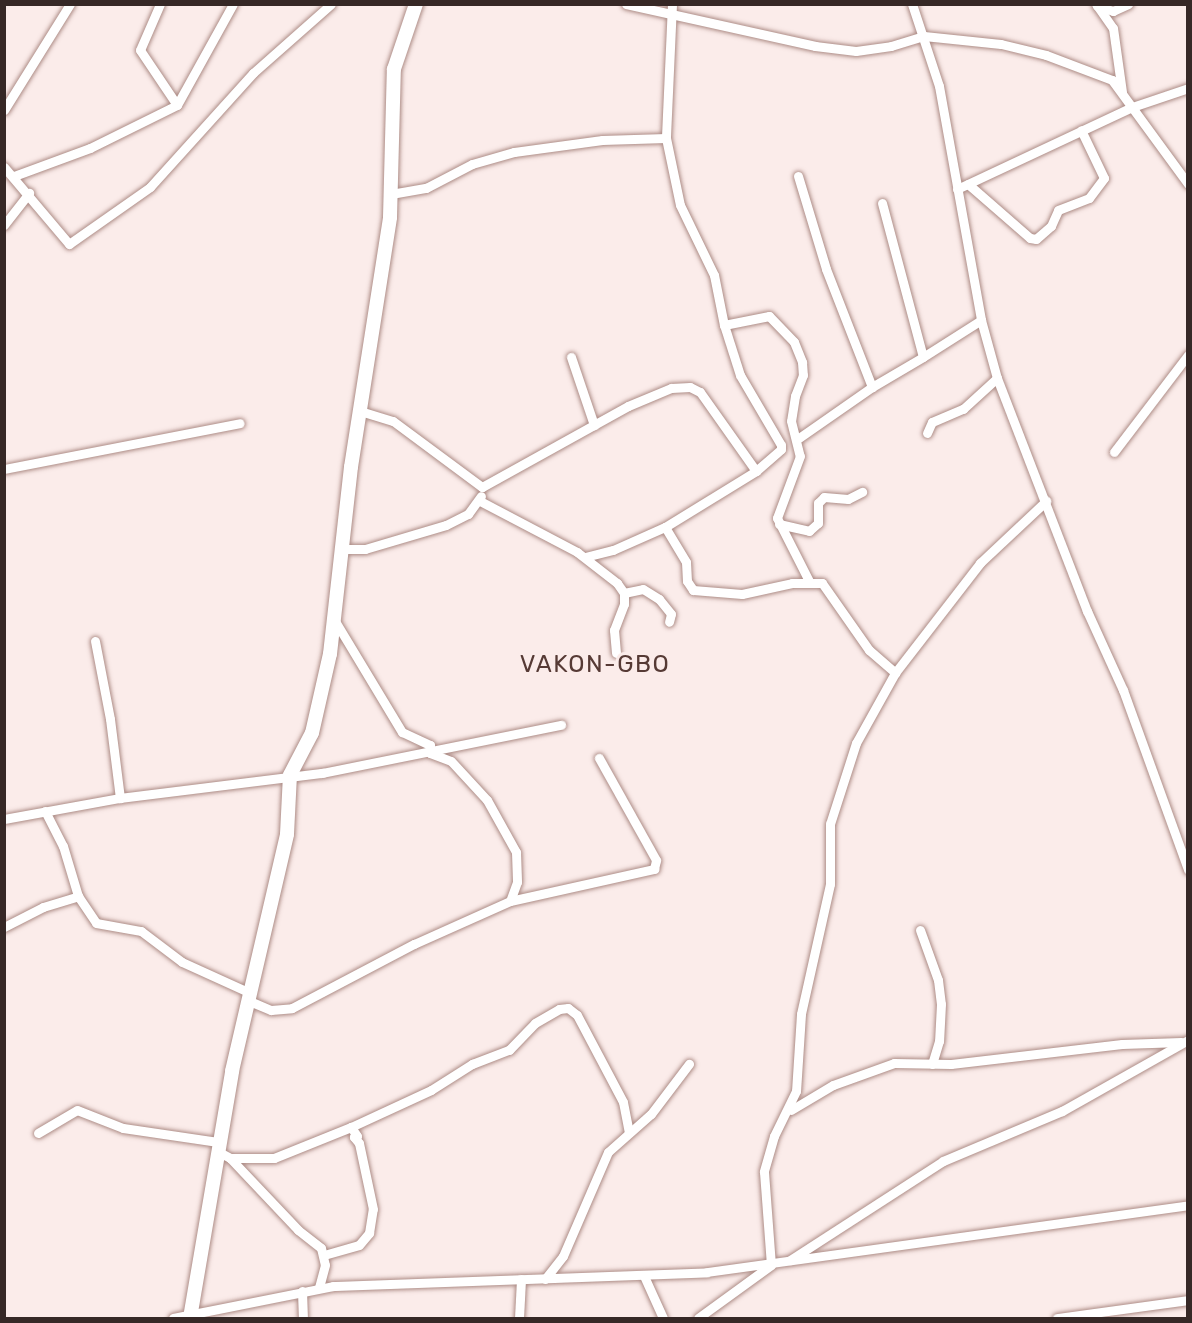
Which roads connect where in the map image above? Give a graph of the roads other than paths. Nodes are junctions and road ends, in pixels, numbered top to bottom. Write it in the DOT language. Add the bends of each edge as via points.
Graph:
graph roads {
  1 [pos="70,4"];
  2 [pos="160,4"];
  3 [pos="233,4"];
  4 [pos="331,4"];
  5 [pos="416,4"];
  6 [pos="626,4"];
  7 [pos="672,4"];
  8 [pos="912,4"];
  9 [pos="1128,4"];
  10 [pos="1097,5"];
  11 [pos="670,16"];
  12 [pos="924,36"];
  13 [pos="1188,88"];
  14 [pos="1123,93"];
  15 [pos="177,105"];
  16 [pos="1132,107"];
  17 [pos="4,110"];
  18 [pos="1081,130"];
  19 [pos="666,138"];
  20 [pos="4,167"];
  21 [pos="1188,168"];
  22 [pos="1177,171"];
  23 [pos="14,176"];
  24 [pos="798,176"];
  25 [pos="968,184"];
  26 [pos="1188,184"];
  27 [pos="957,189"];
  28 [pos="29,193"];
  29 [pos="391,195"];
  30 [pos="882,203"];
  31 [pos="4,225"];
  32 [pos="981,320"];
  33 [pos="724,325"];
  34 [pos="1188,355"];
  35 [pos="571,357"];
  36 [pos="923,357"];
  37 [pos="997,378"];
  38 [pos="872,387"];
  39 [pos="360,411"];
  40 [pos="240,423"];
  41 [pos="594,425"];
  42 [pos="927,433"];
  43 [pos="798,438"];
  44 [pos="1114,452"];
  45 [pos="4,469"];
  46 [pos="756,471"];
  47 [pos="482,487"];
  48 [pos="862,492"];
  49 [pos="480,501"];
  50 [pos="1046,501"];
  51 [pos="779,524"];
  52 [pos="665,527"];
  53 [pos="343,549"];
  54 [pos="585,557"];
  55 [pos="809,581"];
  56 [pos="700,591"];
  57 [pos="624,593"];
  58 [pos="710,602"];
  59 [pos="335,621"];
  60 [pos="669,622"];
  61 [pos="95,641"];
  62 [pos="616,652"];
  63 [pos="895,673"];
  64 [pos="561,725"];
  65 [pos="430,753"];
  66 [pos="599,758"];
  67 [pos="290,774"];
  68 [pos="120,798"];
  69 [pos="45,811"];
  70 [pos="4,819"];
  71 [pos="1188,870"];
  72 [pos="78,896"];
  73 [pos="510,901"];
  74 [pos="4,927"];
  75 [pos="920,930"];
  76 [pos="247,996"];
  77 [pos="1186,1041"];
  78 [pos="688,1064"];
  79 [pos="932,1064"];
  80 [pos="787,1114"];
  81 [pos="351,1127"];
  82 [pos="629,1132"];
  83 [pos="38,1133"];
  84 [pos="217,1147"];
  85 [pos="230,1158"];
  86 [pos="1188,1205"];
  87 [pos="324,1255"];
  88 [pos="783,1264"];
  89 [pos="771,1265"];
  90 [pos="644,1276"];
  91 [pos="521,1279"];
  92 [pos="545,1279"];
  93 [pos="319,1288"];
  94 [pos="302,1291"];
  95 [pos="1188,1300"];
  96 [pos="173,1318"];
  97 [pos="190,1318"];
  98 [pos="303,1318"];
  99 [pos="519,1318"];
  100 [pos="663,1318"];
  101 [pos="698,1318"];
  102 [pos="1057,1318"];
  1 -- 17 [label="street"];
  2 -- 15 [label="street" via="140,50"];
  3 -- 15 [label="street"];
  4 -- 28 [label="street" via="253,73 150,187 69,244"];
  5 -- 29 [label="main road" via="394,69"];
  6 -- 11 [label="street"];
  7 -- 11 [label="street"];
  8 -- 12 [label="street"];
  9 -- 10 [label="street" via="1113,11"];
  10 -- 14 [label="street" via="1113,27 1120,53"];
  11 -- 12 [label="street" via="856,51"];
  11 -- 19 [label="street"];
  12 -- 14 [label="street" via="1029,50 1099,74"];
  12 -- 27 [label="street" via="939,86"];
  13 -- 16 [label="street"];
  14 -- 16 [label="street"];
  15 -- 23 [label="street" via="90,148"];
  16 -- 18 [label="street"];
  16 -- 22 [label="street"];
  18 -- 25 [label="street"];
  18 -- 25 [label="street" via="1104,178 1089,198 1058,210 1051,225 1036,238 1030,238"];
  19 -- 29 [label="street" via="602,140 514,152 472,164 426,188"];
  19 -- 33 [label="street" via="680,206 714,275"];
  20 -- 23 [label="street"];
  21 -- 22 [label="street"];
  22 -- 26 [label="street"];
  23 -- 28 [label="street"];
  24 -- 38 [label="street" via="826,269"];
  25 -- 27 [label="street"];
  27 -- 32 [label="street"];
  28 -- 31 [label="street"];
  29 -- 39 [label="main road"];
  30 -- 36 [label="street"];
  32 -- 36 [label="street"];
  32 -- 37 [label="street"];
  33 -- 43 [label="street" via="769,316 794,342 803,375 792,421"];
  33 -- 46 [label="street" via="740,375 781,445"];
  34 -- 44 [label="street"];
  35 -- 41 [label="street"];
  36 -- 38 [label="street"];
  37 -- 42 [label="street" via="963,409 932,422"];
  37 -- 50 [label="street"];
  38 -- 43 [label="street"];
  39 -- 47 [label="street" via="393,421"];
  39 -- 53 [label="main road"];
  40 -- 45 [label="street"];
  41 -- 46 [label="street" via="671,388 690,387 700,392"];
  41 -- 47 [label="street"];
  43 -- 51 [label="street" via="797,471 777,510"];
  46 -- 52 [label="street"];
  47 -- 49 [label="street"];
  48 -- 51 [label="street" via="848,499 824,497 818,503 818,524 809,531"];
  49 -- 53 [label="street" via="468,514 446,525 365,549"];
  49 -- 54 [label="street"];
  50 -- 63 [label="street" via="980,563"];
  50 -- 71 [label="street" via="1087,611 1123,690"];
  51 -- 55 [label="street"];
  52 -- 54 [label="street" via="613,550"];
  52 -- 56 [label="street" via="686,562 690,586"];
  53 -- 59 [label="main road"];
  54 -- 57 [label="street"];
  55 -- 56 [label="street" via="742,594"];
  55 -- 63 [label="street" via="822,584 868,650"];
  56 -- 58 [label="street"];
  57 -- 60 [label="street" via="643,589 659,598 671,614"];
  57 -- 62 [label="street" via="623,610 614,630"];
  59 -- 65 [label="street" via="402,732 430,744"];
  59 -- 67 [label="main road" via="312,733"];
  61 -- 68 [label="street"];
  63 -- 80 [label="street" via="856,742 830,824 830,884 801,1014 796,1091"];
  64 -- 65 [label="street"];
  65 -- 67 [label="street" via="322,773"];
  65 -- 73 [label="street" via="451,761 467,775 487,800 516,852 517,882"];
  66 -- 73 [label="street" via="656,860 654,868"];
  67 -- 68 [label="street"];
  67 -- 76 [label="main road" via="287,834"];
  68 -- 69 [label="street"];
  69 -- 70 [label="street"];
  69 -- 72 [label="street" via="63,846"];
  72 -- 74 [label="street" via="43,907"];
  72 -- 76 [label="street" via="96,923 141,931 182,962"];
  73 -- 76 [label="street" via="414,944 292,1008 271,1010"];
  75 -- 79 [label="street" via="938,980 941,1004 939,1041"];
  76 -- 84 [label="main road"];
  77 -- 79 [label="street"];
  77 -- 88 [label="street" via="1072,1106 943,1161 831,1237"];
  78 -- 82 [label="street" via="651,1114"];
  79 -- 80 [label="street" via="894,1063 862,1073 816,1094"];
  80 -- 89 [label="street" via="774,1136 764,1172"];
  81 -- 82 [label="street" via="431,1090 472,1064 509,1050 547,1013 568,1008 577,1015 623,1102"];
  81 -- 85 [label="street" via="274,1158"];
  81 -- 87 [label="street" via="359,1143 373,1209 369,1233 359,1245"];
  82 -- 92 [label="street" via="608,1152 563,1256"];
  83 -- 84 [label="street" via="77,1110 123,1128"];
  84 -- 85 [label="street"];
  84 -- 97 [label="main road"];
  85 -- 87 [label="street"];
  86 -- 88 [label="street"];
  87 -- 93 [label="street"];
  88 -- 89 [label="street"];
  89 -- 90 [label="street"];
  89 -- 101 [label="street"];
  90 -- 92 [label="street"];
  90 -- 100 [label="street"];
  91 -- 92 [label="street"];
  91 -- 93 [label="street"];
  91 -- 99 [label="street"];
  93 -- 94 [label="street"];
  94 -- 97 [label="street"];
  94 -- 98 [label="street"];
  95 -- 102 [label="street"];
  96 -- 97 [label="street"];
}
